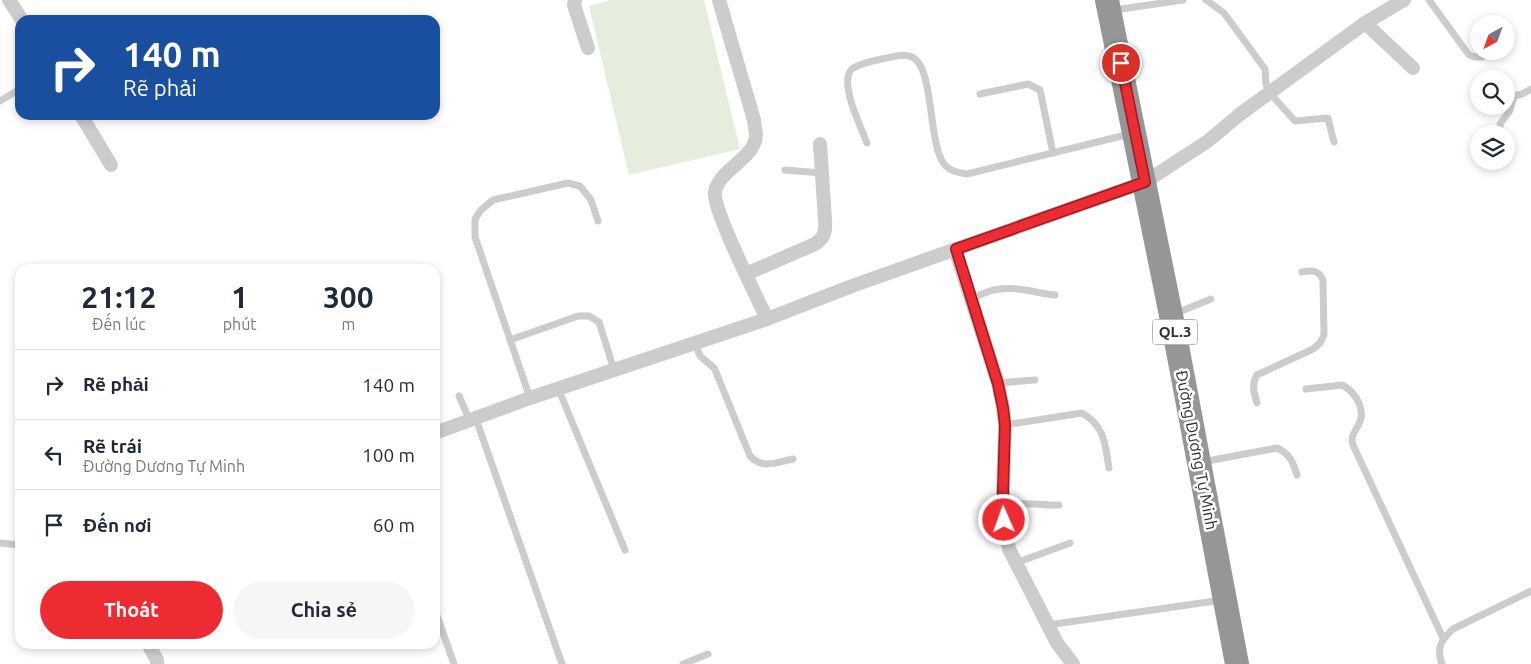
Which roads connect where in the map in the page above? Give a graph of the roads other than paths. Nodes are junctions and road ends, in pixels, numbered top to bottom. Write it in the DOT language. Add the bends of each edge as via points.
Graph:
graph roads {
  1 [pos="9,0"];
  2 [pos="575,0"];
  3 [pos="719,0"];
  4 [pos="1183,0"];
  5 [pos="1206,0"];
  6 [pos="1404,0"];
  7 [pos="1429,0"];
  8 [pos="1108,6"];
  9 [pos="19,15"];
  10 [pos="1365,23"];
  11 [pos="588,48"];
  12 [pos="1470,55"];
  13 [pos="1413,68"];
  14 [pos="1531,89"];
  15 [pos="15,92"];
  16 [pos="1269,92"];
  17 [pos="980,94"];
  18 [pos="0,101"];
  19 [pos="84,120"];
  20 [pos="1500,125"];
  21 [pos="1136,133"];
  22 [pos="1334,142"];
  23 [pos="867,143"];
  24 [pos="820,144"];
  25 [pos="1053,153"];
  26 [pos="111,164"];
  27 [pos="785,170"];
  28 [pos="822,173"];
  29 [pos="1145,182"];
  30 [pos="598,221"];
  31 [pos="956,249"];
  32 [pos="1302,272"];
  33 [pos="746,274"];
  34 [pos="1055,295"];
  35 [pos="971,299"];
  36 [pos="1211,299"];
  37 [pos="1171,315"];
  38 [pos="767,319"];
  39 [pos="510,340"];
  40 [pos="695,343"];
  41 [pos="614,370"];
  42 [pos="1035,380"];
  43 [pos="998,384"];
  44 [pos="558,388"];
  45 [pos="1306,389"];
  46 [pos="458,396"];
  47 [pos="530,398"];
  48 [pos="1256,403"];
  49 [pos="473,420"];
  50 [pos="1005,425"];
  51 [pos="440,431"];
  52 [pos="793,459"];
  53 [pos="1199,463"];
  54 [pos="1109,468"];
  55 [pos="1297,475"];
  56 [pos="1003,504"];
  57 [pos="1059,505"];
  58 [pos="0,543"];
  59 [pos="1070,543"];
  60 [pos="15,544"];
  61 [pos="625,550"];
  62 [pos="1016,562"];
  63 [pos="1531,591"];
  64 [pos="1225,600"];
  65 [pos="440,624"];
  66 [pos="1048,625"];
  67 [pos="1443,638"];
  68 [pos="151,649"];
  69 [pos="708,654"];
  70 [pos="157,664"];
  71 [pos="454,664"];
  72 [pos="562,664"];
  73 [pos="683,664"];
  74 [pos="1073,664"];
  75 [pos="1237,664"];
  76 [pos="1442,664"];
  1 -- 9 [label="street"];
  2 -- 11 [label="street" via="574,6"];
  3 -- 33 [label="street" via="756,136 740,162 722,177 714,194"];
  4 -- 8 [label="lane"];
  5 -- 16 [label="lane" via="1224,12 1265,69"];
  6 -- 10 [label="street"];
  7 -- 12 [label="lane"];
  8 -- 21 [label="highway, Đường Dương Tự Minh / QL.3"];
  10 -- 13 [label="street"];
  10 -- 16 [label="street"];
  14 -- 20 [label="lane" via="1514,96"];
  15 -- 18 [label="lane"];
  16 -- 22 [label="lane" via="1295,121 1328,118"];
  16 -- 29 [label="street" via="1208,142"];
  17 -- 25 [label="lane" via="1028,84 1040,90"];
  19 -- 26 [label="street"];
  21 -- 25 [label="lane"];
  21 -- 29 [label="highway, Đường Dương Tự Minh / QL.3"];
  23 -- 25 [label="lane" via="847,79 852,69 868,62 903,55 914,58 924,70 938,151 944,164 956,172 967,174"];
  24 -- 28 [label="street"];
  27 -- 28 [label="lane"];
  28 -- 33 [label="street" via="824,236 815,244"];
  29 -- 31 [label="street"];
  29 -- 37 [label="highway, Đường Dương Tự Minh / QL.3"];
  30 -- 39 [label="lane" via="591,200 580,186 568,183 493,200 481,210 475,219 475,237"];
  31 -- 35 [label="street"];
  31 -- 38 [label="street"];
  32 -- 48 [label="lane" via="1316,272 1324,280 1324,335 1313,349 1257,375 1253,382"];
  33 -- 38 [label="street"];
  34 -- 35 [label="lane" via="1002,289"];
  35 -- 43 [label="street"];
  36 -- 37 [label="lane"];
  37 -- 53 [label="highway, Đường Dương Tự Minh / QL.3"];
  38 -- 40 [label="street"];
  39 -- 41 [label="lane" via="578,316 589,316 599,322"];
  39 -- 47 [label="lane"];
  40 -- 41 [label="street"];
  40 -- 52 [label="lane" via="700,356 716,372 750,456 763,465"];
  41 -- 44 [label="street"];
  42 -- 43 [label="lane"];
  43 -- 50 [label="street"];
  44 -- 47 [label="street"];
  44 -- 61 [label="lane"];
  45 -- 67 [label="lane" via="1342,385 1355,396 1361,409 1361,419 1352,437 1353,445"];
  46 -- 49 [label="lane"];
  47 -- 49 [label="street"];
  49 -- 51 [label="street"];
  49 -- 72 [label="lane"];
  50 -- 54 [label="lane" via="1082,413 1093,419 1100,430"];
  50 -- 56 [label="street"];
  53 -- 55 [label="lane" via="1277,448 1292,459"];
  53 -- 64 [label="highway, Đường Dương Tự Minh / QL.3"];
  56 -- 57 [label="lane"];
  56 -- 62 [label="street" via="1009,549"];
  58 -- 60 [label="lane"];
  59 -- 62 [label="lane"];
  62 -- 66 [label="street"];
  63 -- 67 [label="lane" via="1453,629"];
  64 -- 66 [label="lane"];
  64 -- 75 [label="highway, Đường Dương Tự Minh / QL.3"];
  65 -- 71 [label="lane"];
  66 -- 74 [label="street"];
  67 -- 76 [label="lane" via="1439,647"];
  68 -- 70 [label="street"];
  69 -- 73 [label="lane"];
}
